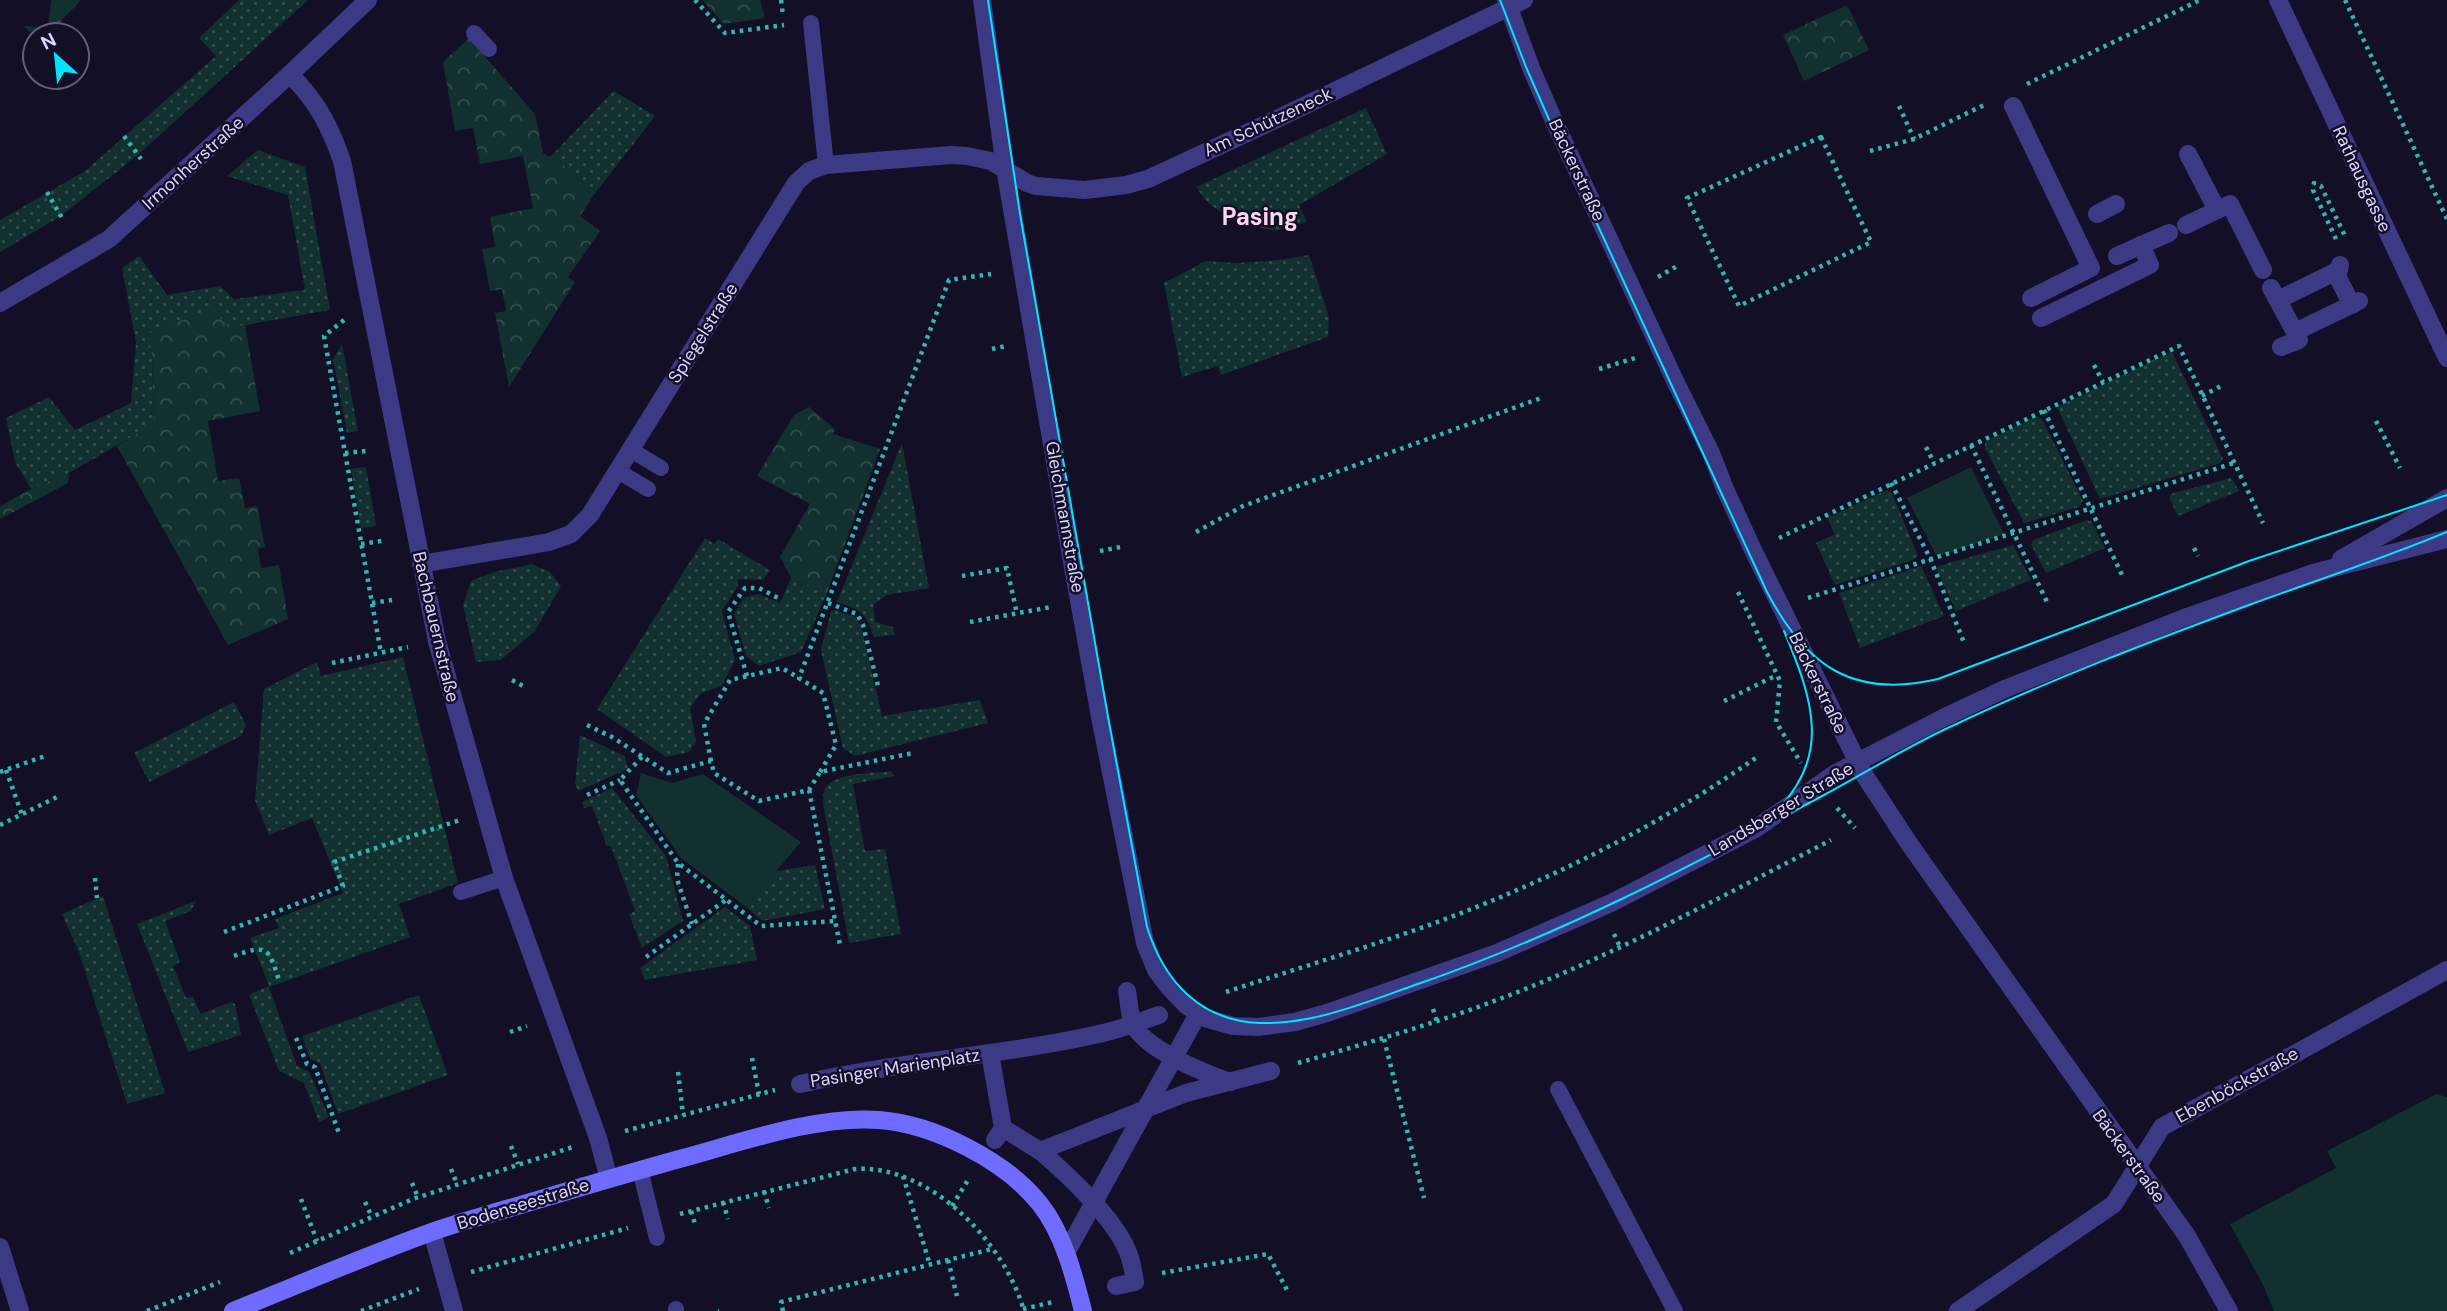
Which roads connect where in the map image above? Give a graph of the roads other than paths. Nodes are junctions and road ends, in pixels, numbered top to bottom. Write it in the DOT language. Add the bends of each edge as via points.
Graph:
graph roads {
  1 [pos="368,0"];
  2 [pos="982,0"];
  3 [pos="2278,0"];
  4 [pos="1512,3"];
  5 [pos="811,23"];
  6 [pos="474,33"];
  7 [pos="489,49"];
  8 [pos="290,74"];
  9 [pos="2010,100"];
  10 [pos="2188,154"];
  11 [pos="826,165"];
  12 [pos="1005,168"];
  13 [pos="2116,204"];
  14 [pos="2217,210"];
  15 [pos="2186,225"];
  16 [pos="2071,226"];
  17 [pos="2169,233"];
  18 [pos="2141,245"];
  19 [pos="2091,268"];
  20 [pos="2263,270"];
  21 [pos="2031,298"];
  22 [pos="0,303"];
  23 [pos="2041,318"];
  24 [pos="2295,332"];
  25 [pos="2281,347"];
  26 [pos="2447,358"];
  27 [pos="631,450"];
  28 [pos="661,468"];
  29 [pos="618,471"];
  30 [pos="648,489"];
  31 [pos="2447,498"];
  32 [pos="2447,539"];
  33 [pos="421,564"];
  34 [pos="2319,571"];
  35 [pos="1858,762"];
  36 [pos="504,878"];
  37 [pos="461,892"];
  38 [pos="2447,970"];
  39 [pos="1127,991"];
  40 [pos="1192,1010"];
  41 [pos="1159,1015"];
  42 [pos="1133,1024"];
  43 [pos="990,1053"];
  44 [pos="1174,1058"];
  45 [pos="1271,1071"];
  46 [pos="1230,1082"];
  47 [pos="800,1084"];
  48 [pos="1558,1089"];
  49 [pos="1146,1109"];
  50 [pos="1040,1151"];
  51 [pos="2137,1169"];
  52 [pos="640,1170"];
  53 [pos="609,1179"];
  54 [pos="1094,1204"];
  55 [pos="432,1232"];
  56 [pos="657,1238"];
  57 [pos="0,1247"];
  58 [pos="1066,1253"];
  59 [pos="1116,1286"];
  60 [pos="20,1311"];
  61 [pos="233,1311"];
  62 [pos="454,1311"];
  63 [pos="1083,1311"];
  64 [pos="1675,1311"];
  65 [pos="1958,1311"];
  66 [pos="2229,1311"];
  1 -- 8 [label="street, Irmonherstraße"];
  2 -- 12 [label="street, Gleichmannstraße"];
  3 -- 26 [label="street, Rathausgasse"];
  4 -- 12 [label="street, Am Schützeneck" via="1139,182 1101,189 1050,188 1031,185"];
  4 -- 35 [label="street, Bäckerstraße" via="1554,121 1753,550"];
  5 -- 11 [label="lane"];
  6 -- 7 [label="lane"];
  8 -- 22 [label="street, Irmonherstraße" via="109,239"];
  8 -- 33 [label="street, Bachbauernstraße" via="331,128 342,161"];
  9 -- 16 [label="street"];
  10 -- 14 [label="street"];
  11 -- 12 [label="street, Spiegelstraße" via="951,155 982,158"];
  11 -- 27 [label="street, Spiegelstraße" via="808,171 796,183"];
  12 -- 40 [label="street, Gleichmannstraße" via="1097,704 1145,943 1156,970"];
  13 -- 16 [label="street"];
  14 -- 15 [label="street"];
  14 -- 20 [label="street" via="2230,204"];
  16 -- 19 [label="street"];
  17 -- 18 [label="street"];
  18 -- 19 [label="street"];
  18 -- 23 [label="street" via="2150,265"];
  19 -- 21 [label="street"];
  24 -- 24 [label="street" via="2275,294 2338,269 2356,303"];
  24 -- 25 [label="street" via="2299,340"];
  27 -- 28 [label="lane"];
  27 -- 29 [label="street, Spiegelstraße"];
  29 -- 30 [label="lane"];
  29 -- 33 [label="street, Spiegelstraße" via="590,515 571,534 549,542"];
  31 -- 34 [label="street, Landsberger Straße"];
  32 -- 34 [label="street, Landsberger Straße"];
  33 -- 36 [label="street, Bachbauernstraße" via="437,640"];
  34 -- 35 [label="street, Landsberger Straße" via="2007,688"];
  35 -- 40 [label="street, Landsberger Straße" via="1735,839 1611,903 1497,953 1327,1013 1281,1024 1240,1028"];
  35 -- 51 [label="street, Bäckerstraße" via="1887,813"];
  36 -- 37 [label="lane"];
  36 -- 53 [label="street, Bachbauernstraße"];
  38 -- 51 [label="street, Ebenböckstraße" via="2162,1127"];
  39 -- 42 [label="street"];
  40 -- 44 [label="street"];
  41 -- 42 [label="street, Pasinger Marienplatz"];
  42 -- 43 [label="street, Pasinger Marienplatz"];
  42 -- 44 [label="street" via="1148,1041"];
  43 -- 47 [label="street, Pasinger Marienplatz" via="863,1070"];
  43 -- 50 [label="street, Pasinger Marienplatz" via="999,1134"];
  44 -- 46 [label="street"];
  44 -- 49 [label="street"];
  45 -- 46 [label="street"];
  46 -- 49 [label="street"];
  48 -- 64 [label="lane"];
  49 -- 50 [label="street"];
  49 -- 54 [label="street"];
  50 -- 54 [label="street, Pasinger Marienplatz"];
  51 -- 65 [label="street, Ebenböckstraße" via="2114,1204"];
  51 -- 66 [label="street, Bäckerstraße" via="2187,1236"];
  52 -- 53 [label="main road, Bodenseestraße"];
  52 -- 56 [label="lane"];
  52 -- 58 [label="main road, Bodenseestraße" via="822,1123 878,1120 928,1131 1013,1177 1040,1204"];
  53 -- 55 [label="main road, Bodenseestraße"];
  54 -- 58 [label="street"];
  54 -- 59 [label="street, Pasinger Marienplatz" via="1121,1237 1130,1258 1135,1282"];
  55 -- 61 [label="main road, Bodenseestraße"];
  55 -- 62 [label="street"];
  57 -- 60 [label="street"];
  58 -- 63 [label="main road"];
}
